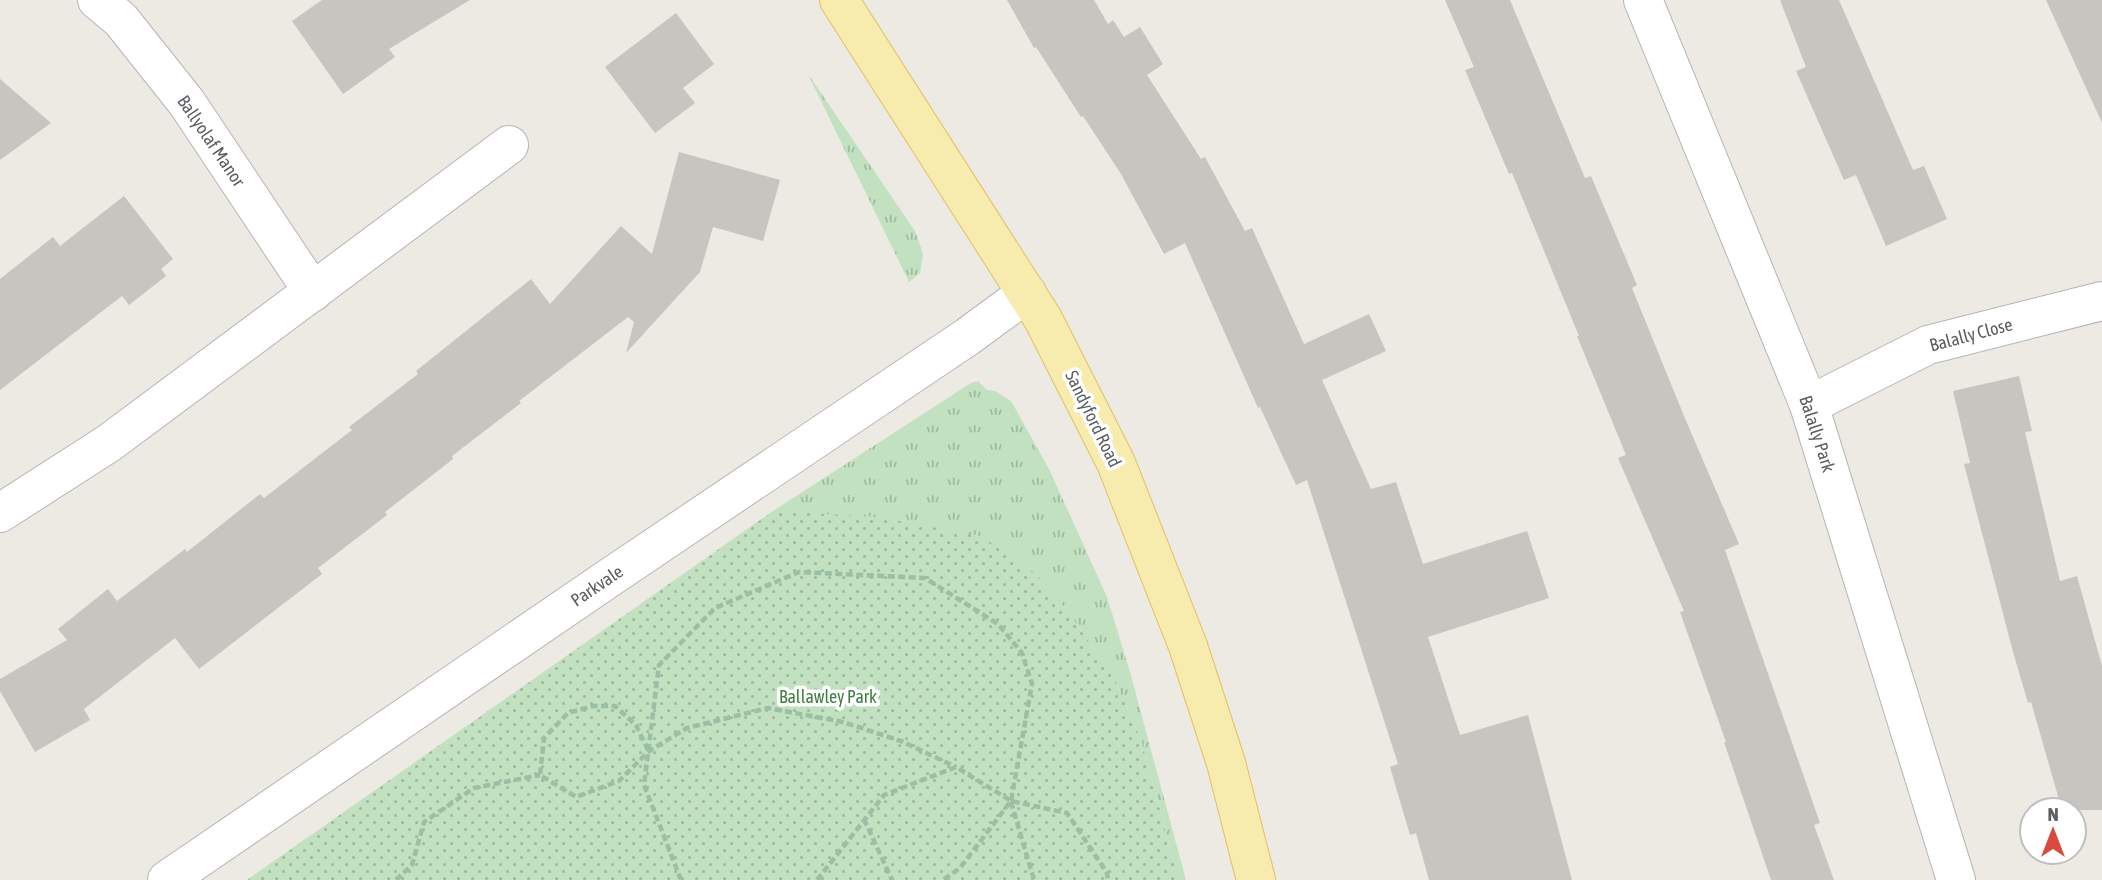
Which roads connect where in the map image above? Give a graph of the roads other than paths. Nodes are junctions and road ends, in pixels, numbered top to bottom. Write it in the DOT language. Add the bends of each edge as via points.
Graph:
graph roads {
  1 [pos="97,0"];
  2 [pos="839,0"];
  3 [pos="1643,0"];
  4 [pos="509,145"];
  5 [pos="313,292"];
  6 [pos="1027,293"];
  7 [pos="2102,301"];
  8 [pos="1809,405"];
  9 [pos="0,513"];
  10 [pos="167,880"];
  11 [pos="1256,880"];
  12 [pos="1956,880"];
  1 -- 5 [label="street, Ballyolaf Manor" via="121,20 187,103"];
  2 -- 6 [label="main road, Sandyford Road"];
  3 -- 8 [label="street, Balally Park"];
  4 -- 5 [label="street"];
  5 -- 9 [label="street" via="109,443"];
  6 -- 10 [label="street, Parkvale"];
  6 -- 11 [label="main road, Sandyford Road" via="1090,409 1139,518 1226,763"];
  7 -- 8 [label="street, Balally Close" via="1928,345"];
  8 -- 12 [label="street, Balally Park"];
}
